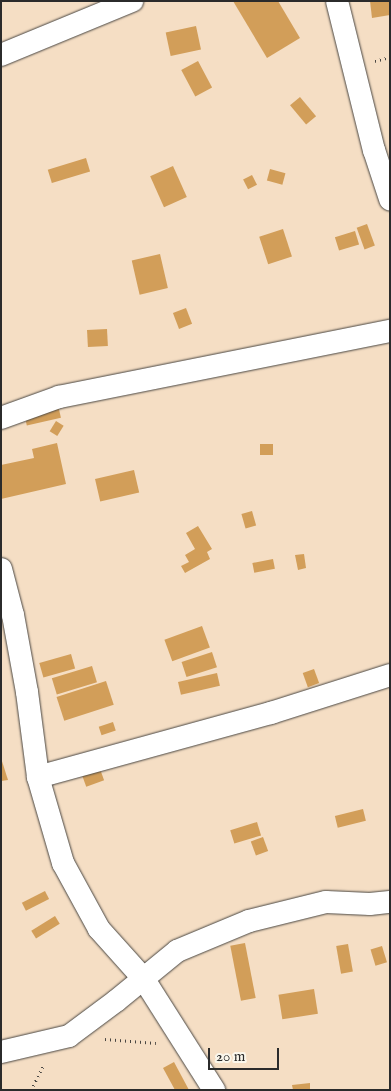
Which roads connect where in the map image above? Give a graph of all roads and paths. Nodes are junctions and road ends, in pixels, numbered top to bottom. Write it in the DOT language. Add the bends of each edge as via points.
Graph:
graph roads {
  1 [pos="132,1"];
  2 [pos="337,1"];
  3 [pos="1,54"];
  4 [pos="390,199"];
  5 [pos="390,331"];
  6 [pos="1,418"];
  7 [pos="1,569"];
  8 [pos="390,675"];
  9 [pos="38,777"];
  10 [pos="390,902"];
  11 [pos="143,978"];
  12 [pos="69,1036"];
  13 [pos="188,1046"];
  14 [pos="1,1052"];
  15 [pos="214,1090"];
  1 -- 3 [label="street"];
  2 -- 4 [label="street" via="374,150"];
  5 -- 6 [label="street" via="59,397"];
  7 -- 9 [label="street" via="27,692"];
  8 -- 9 [label="street" via="271,713"];
  9 -- 11 [label="street" via="64,863 82,900 99,929"];
  10 -- 11 [label="street" via="326,902 249,921 177,951"];
  11 -- 12 [label="street"];
  11 -- 13 [label="street"];
  12 -- 13 [label="path"];
  12 -- 14 [label="street"];
  13 -- 15 [label="street"];
}
